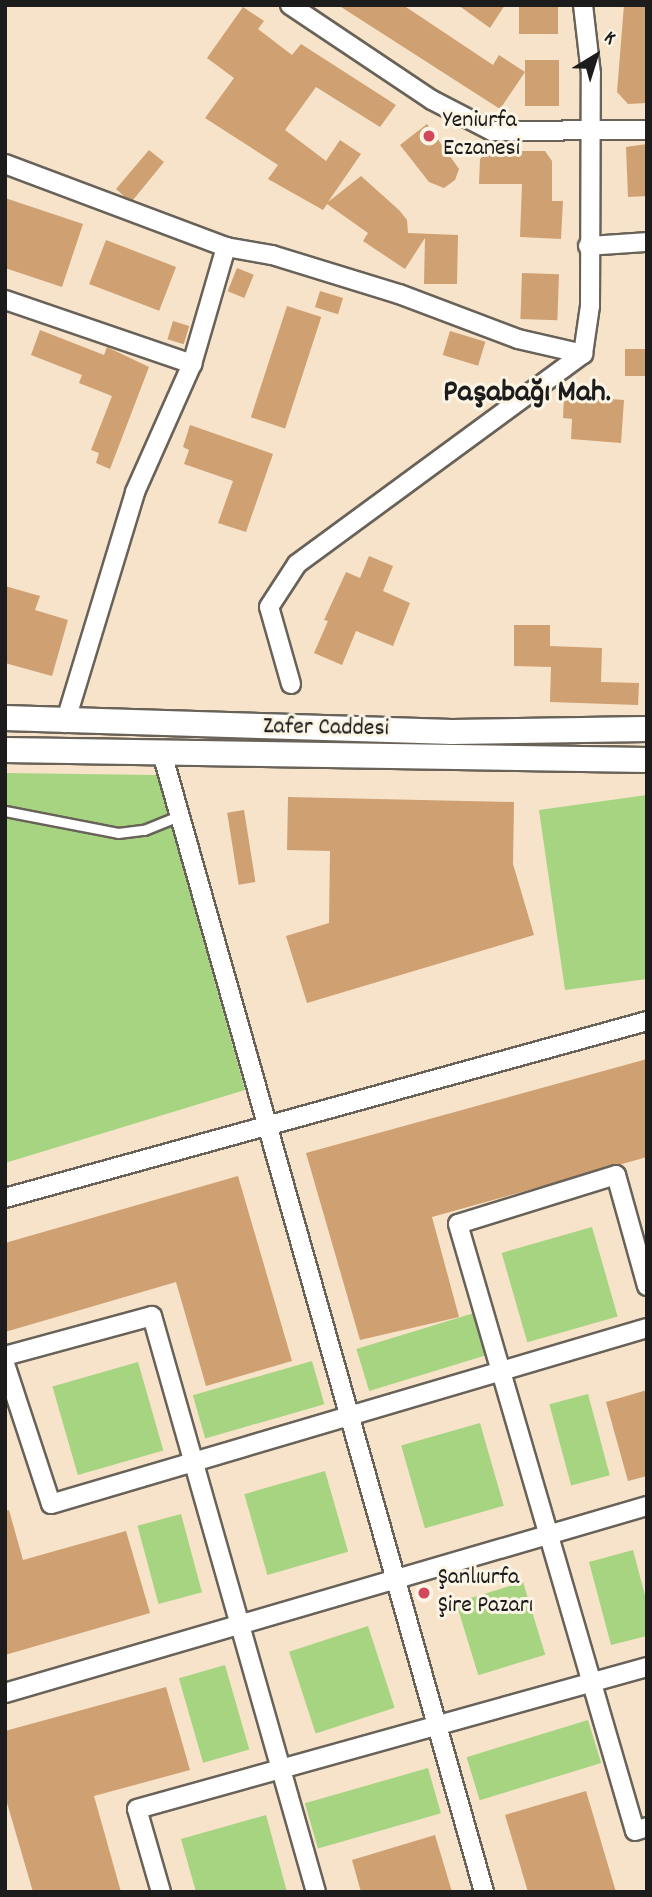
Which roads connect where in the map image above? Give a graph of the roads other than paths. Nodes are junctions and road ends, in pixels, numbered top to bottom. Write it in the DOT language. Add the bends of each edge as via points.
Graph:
graph roads {
  1 [pos="290,5"];
  2 [pos="583,5"];
  3 [pos="647,130"];
  4 [pos="590,132"];
  5 [pos="5,164"];
  6 [pos="647,243"];
  7 [pos="588,246"];
  8 [pos="226,247"];
  9 [pos="5,300"];
  10 [pos="583,354"];
  11 [pos="192,364"];
  12 [pos="291,684"];
  13 [pos="5,718"];
  14 [pos="65,723"];
  15 [pos="647,729"];
  16 [pos="5,750"];
  17 [pos="162,753"];
  18 [pos="647,760"];
  19 [pos="5,811"];
  20 [pos="179,816"];
  21 [pos="647,1021"];
  22 [pos="267,1126"];
  23 [pos="5,1198"];
  24 [pos="647,1286"];
  25 [pos="647,1328"];
  26 [pos="5,1356"];
  27 [pos="5,1364"];
  28 [pos="500,1371"];
  29 [pos="349,1416"];
  30 [pos="194,1462"];
  31 [pos="647,1506"];
  32 [pos="548,1535"];
  33 [pos="395,1579"];
  34 [pos="240,1625"];
  35 [pos="647,1667"];
  36 [pos="592,1683"];
  37 [pos="5,1693"];
  38 [pos="437,1726"];
  39 [pos="281,1769"];
  40 [pos="647,1827"];
  41 [pos="161,1892"];
  42 [pos="316,1892"];
  43 [pos="484,1892"];
  1 -- 4 [label="street" via="432,100 492,131"];
  2 -- 4 [label="street" via="590,52"];
  3 -- 4 [label="street"];
  4 -- 7 [label="street"];
  5 -- 8 [label="street"];
  6 -- 7 [label="street"];
  7 -- 10 [label="street" via="590,306"];
  8 -- 10 [label="street" via="272,255 399,294 518,339"];
  8 -- 11 [label="street"];
  9 -- 11 [label="street"];
  10 -- 12 [label="street" via="297,564 269,607"];
  11 -- 14 [label="street" via="135,492"];
  13 -- 14 [label="main road, Zafer Caddesi"];
  14 -- 15 [label="main road, Zafer Caddesi" via="452,732"];
  16 -- 17 [label="main road, Zafer Caddesi"];
  17 -- 18 [label="main road, Zafer Caddesi"];
  17 -- 20 [label="street"];
  19 -- 20 [label="lane" via="118,833 144,830"];
  20 -- 22 [label="street"];
  21 -- 22 [label="street"];
  22 -- 23 [label="street"];
  22 -- 29 [label="street"];
  24 -- 28 [label="street" via="616,1175 458,1224"];
  25 -- 28 [label="street"];
  26 -- 30 [label="street" via="152,1316"];
  27 -- 30 [label="street" via="51,1504"];
  28 -- 29 [label="street"];
  28 -- 32 [label="street"];
  29 -- 30 [label="street"];
  29 -- 33 [label="street"];
  30 -- 34 [label="street"];
  31 -- 32 [label="street"];
  32 -- 33 [label="street"];
  32 -- 36 [label="street"];
  33 -- 34 [label="street"];
  33 -- 38 [label="street"];
  34 -- 37 [label="street"];
  34 -- 39 [label="street"];
  35 -- 36 [label="street"];
  36 -- 38 [label="street"];
  36 -- 40 [label="street" via="635,1831"];
  38 -- 39 [label="street"];
  38 -- 43 [label="street"];
  39 -- 41 [label="street" via="137,1809"];
  39 -- 42 [label="street"];
}
